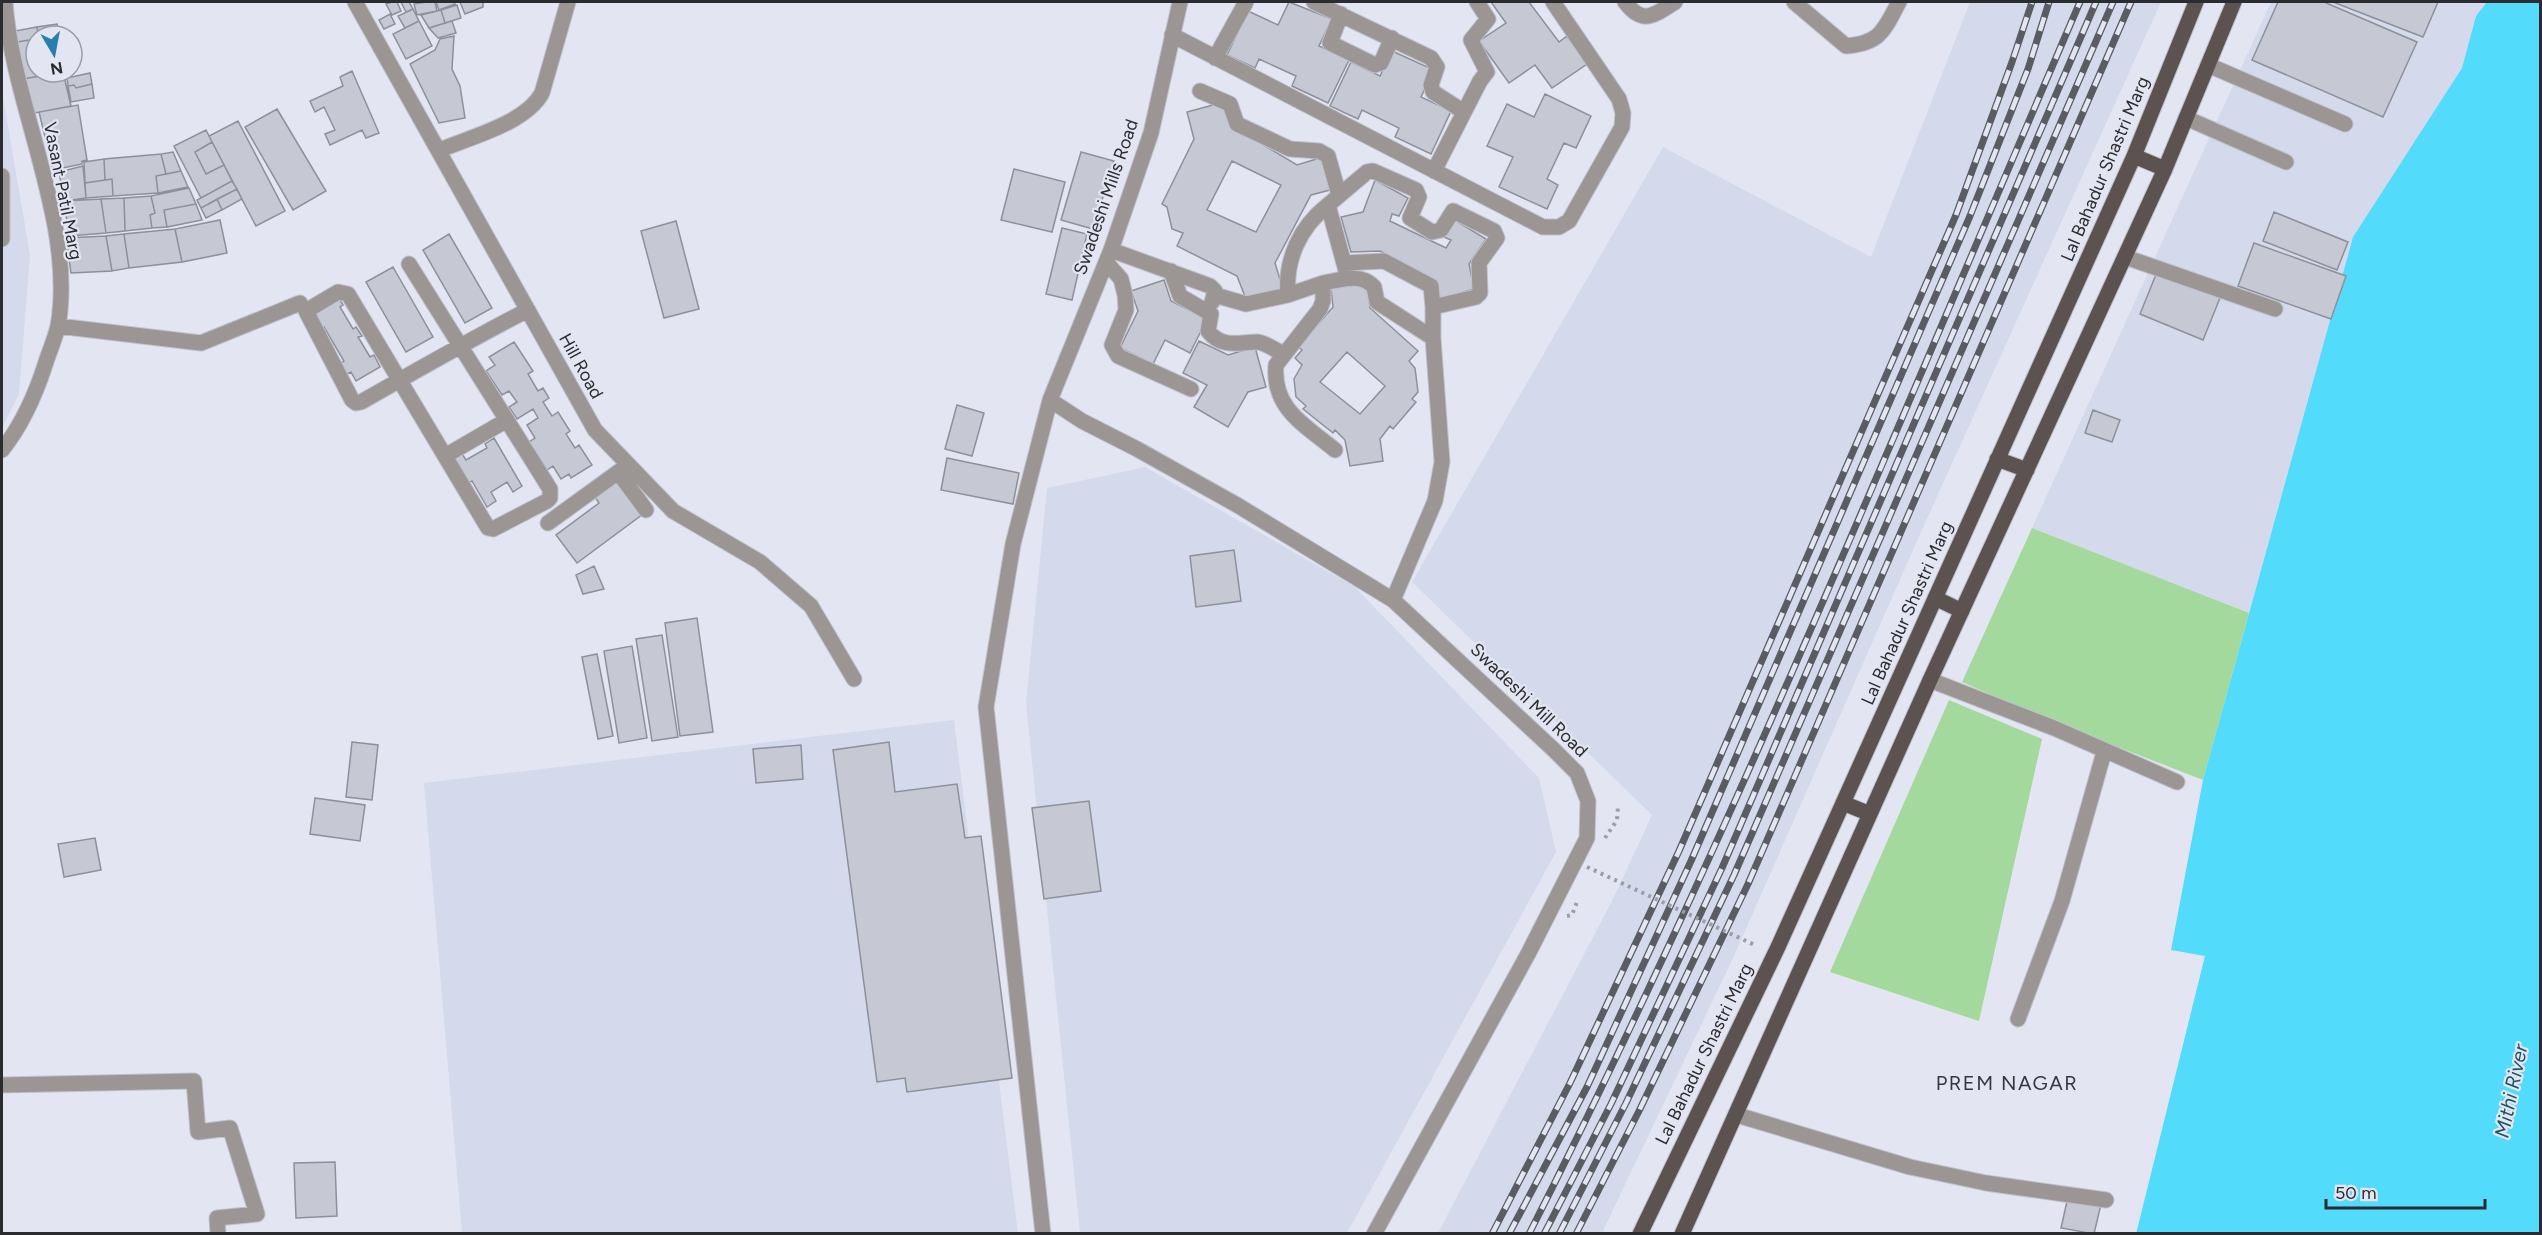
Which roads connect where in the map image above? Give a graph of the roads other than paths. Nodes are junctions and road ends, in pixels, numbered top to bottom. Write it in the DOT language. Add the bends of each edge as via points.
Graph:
graph roads {
  1 [pos="5,2"];
  2 [pos="355,2"];
  3 [pos="568,2"];
  4 [pos="1180,2"];
  5 [pos="1245,2"];
  6 [pos="1314,2"];
  7 [pos="1477,2"];
  8 [pos="1553,2"];
  9 [pos="1625,2"];
  10 [pos="1675,2"];
  11 [pos="1794,2"];
  12 [pos="1899,2"];
  13 [pos="2196,2"];
  14 [pos="2234,2"];
  15 [pos="1341,14"];
  16 [pos="1172,35"];
  17 [pos="1392,38"];
  18 [pos="1215,58"];
  19 [pos="2208,64"];
  20 [pos="1200,91"];
  21 [pos="1464,112"];
  22 [pos="2186,118"];
  23 [pos="2345,123"];
  24 [pos="440,150"];
  25 [pos="2134,156"];
  26 [pos="2286,162"];
  27 [pos="2165,169"];
  28 [pos="1434,171"];
  29 [pos="2,176"];
  30 [pos="1334,200"];
  31 [pos="2,239"];
  32 [pos="1108,256"];
  33 [pos="2125,257"];
  34 [pos="409,264"];
  35 [pos="1346,270"];
  36 [pos="1171,271"];
  37 [pos="1323,283"];
  38 [pos="1288,295"];
  39 [pos="1215,296"];
  40 [pos="300,303"];
  41 [pos="1433,307"];
  42 [pos="2275,309"];
  43 [pos="528,310"];
  44 [pos="1208,311"];
  45 [pos="58,326"];
  46 [pos="1433,338"];
  47 [pos="462,345"];
  48 [pos="1283,354"];
  49 [pos="400,380"];
  50 [pos="1191,389"];
  51 [pos="1050,400"];
  52 [pos="507,420"];
  53 [pos="2,450"];
  54 [pos="1335,450"];
  55 [pos="445,456"];
  56 [pos="1997,459"];
  57 [pos="623,469"];
  58 [pos="2027,470"];
  59 [pos="646,510"];
  60 [pos="548,523"];
  61 [pos="1935,598"];
  62 [pos="1393,600"];
  63 [pos="1962,611"];
  64 [pos="854,679"];
  65 [pos="1930,680"];
  66 [pos="2104,752"];
  67 [pos="2177,782"];
  68 [pos="1843,803"];
  69 [pos="1870,814"];
  70 [pos="2018,1019"];
  71 [pos="2,1086"];
  72 [pos="1737,1115"];
  73 [pos="2106,1200"];
  74 [pos="218,1233"];
  75 [pos="1043,1233"];
  76 [pos="1374,1233"];
  77 [pos="1640,1233"];
  78 [pos="1682,1233"];
  1 -- 45 [label="street, Vasant Patil Marg" via="14,66 56,238"];
  2 -- 24 [label="street, Hill Road"];
  3 -- 24 [label="street" via="536,105 523,115"];
  4 -- 16 [label="street, Swadeshi Mills Road"];
  5 -- 18 [label="street"];
  6 -- 15 [label="street"];
  7 -- 21 [label="street" via="1488,19 1471,40 1487,72"];
  8 -- 28 [label="street" via="1619,99 1623,113 1622,127 1569,221 1559,227 1543,227"];
  9 -- 10 [label="street" via="1644,17"];
  11 -- 12 [label="street" via="1846,46 1867,44 1883,31"];
  13 -- 25 [label="main road, Lal Bahadur Shastri Marg"];
  14 -- 19 [label="main road"];
  15 -- 17 [label="street"];
  15 -- 17 [label="street" via="1330,43 1375,65 1381,63"];
  16 -- 18 [label="street"];
  16 -- 32 [label="street, Swadeshi Mills Road" via="1151,133"];
  17 -- 21 [label="street" via="1431,58 1437,67 1431,85 1433,92"];
  18 -- 28 [label="street"];
  19 -- 22 [label="main road"];
  19 -- 23 [label="street"];
  20 -- 30 [label="street" via="1230,104 1234,120 1242,127 1290,149 1328,156"];
  21 -- 28 [label="street"];
  22 -- 26 [label="street"];
  22 -- 27 [label="main road"];
  24 -- 43 [label="street, Hill Road"];
  25 -- 27 [label="main road"];
  25 -- 56 [label="main road, Lal Bahadur Shastri Marg"];
  27 -- 33 [label="main road"];
  29 -- 31 [label="street"];
  30 -- 35 [label="street"];
  30 -- 38 [label="street" via="1306,225 1290,260"];
  30 -- 41 [label="street" via="1373,171 1416,190 1419,196 1410,218 1432,232 1441,230 1453,211 1497,234 1479,262 1480,293"];
  32 -- 36 [label="street"];
  32 -- 50 [label="street" via="1121,279 1126,310 1112,345 1113,352"];
  32 -- 51 [label="street, Swadeshi Mills Road"];
  33 -- 42 [label="street"];
  33 -- 58 [label="main road"];
  34 -- 47 [label="street"];
  35 -- 37 [label="street"];
  35 -- 41 [label="street" via="1384,261 1431,286"];
  35 -- 46 [label="street" via="1370,282 1377,302"];
  36 -- 39 [label="street" via="1210,286"];
  36 -- 44 [label="street" via="1180,296"];
  37 -- 38 [label="street"];
  37 -- 48 [label="street" via="1320,309"];
  38 -- 39 [label="street" via="1246,304"];
  39 -- 44 [label="street"];
  40 -- 45 [label="street" via="201,343"];
  41 -- 46 [label="street"];
  43 -- 47 [label="street"];
  43 -- 57 [label="street, Hill Road" via="595,430"];
  44 -- 48 [label="street" via="1211,335 1234,346 1263,343"];
  45 -- 53 [label="street, Vasant Patil Marg" via="38,386"];
  46 -- 62 [label="street" via="1442,462 1435,501"];
  47 -- 49 [label="street"];
  47 -- 52 [label="street"];
  48 -- 54 [label="street" via="1276,365 1277,393 1290,413"];
  49 -- 49 [label="street" via="346,292 338,292 306,311 352,400 361,402"];
  49 -- 55 [label="street"];
  51 -- 62 [label="street, Swadeshi Mill Road" via="1082,422 1237,505"];
  51 -- 75 [label="street, Swadeshi Mills Road" via="1013,544 986,707"];
  52 -- 55 [label="street"];
  52 -- 55 [label="street" via="550,489 547,501 498,528 488,528"];
  56 -- 58 [label="main road"];
  56 -- 61 [label="main road, Lal Bahadur Shastri Marg"];
  57 -- 59 [label="street"];
  57 -- 60 [label="street"];
  57 -- 64 [label="street, Hill Road" via="673,511 760,562 811,606"];
  58 -- 63 [label="main road"];
  61 -- 63 [label="main road"];
  61 -- 68 [label="main road, Lal Bahadur Shastri Marg"];
  62 -- 76 [label="street, Swadeshi Mill Road" via="1577,773 1588,801 1587,838 1528,954"];
  63 -- 65 [label="main road"];
  65 -- 66 [label="street" via="2054,728"];
  65 -- 69 [label="main road"];
  66 -- 67 [label="street"];
  66 -- 70 [label="street" via="2062,900"];
  68 -- 69 [label="main road"];
  68 -- 77 [label="main road, Lal Bahadur Shastri Marg"];
  69 -- 72 [label="main road"];
  71 -- 74 [label="street" via="194,1081 198,1132 230,1128 257,1214 217,1218"];
  72 -- 73 [label="street" via="1910,1167 1986,1183"];
  72 -- 78 [label="main road"];
}
